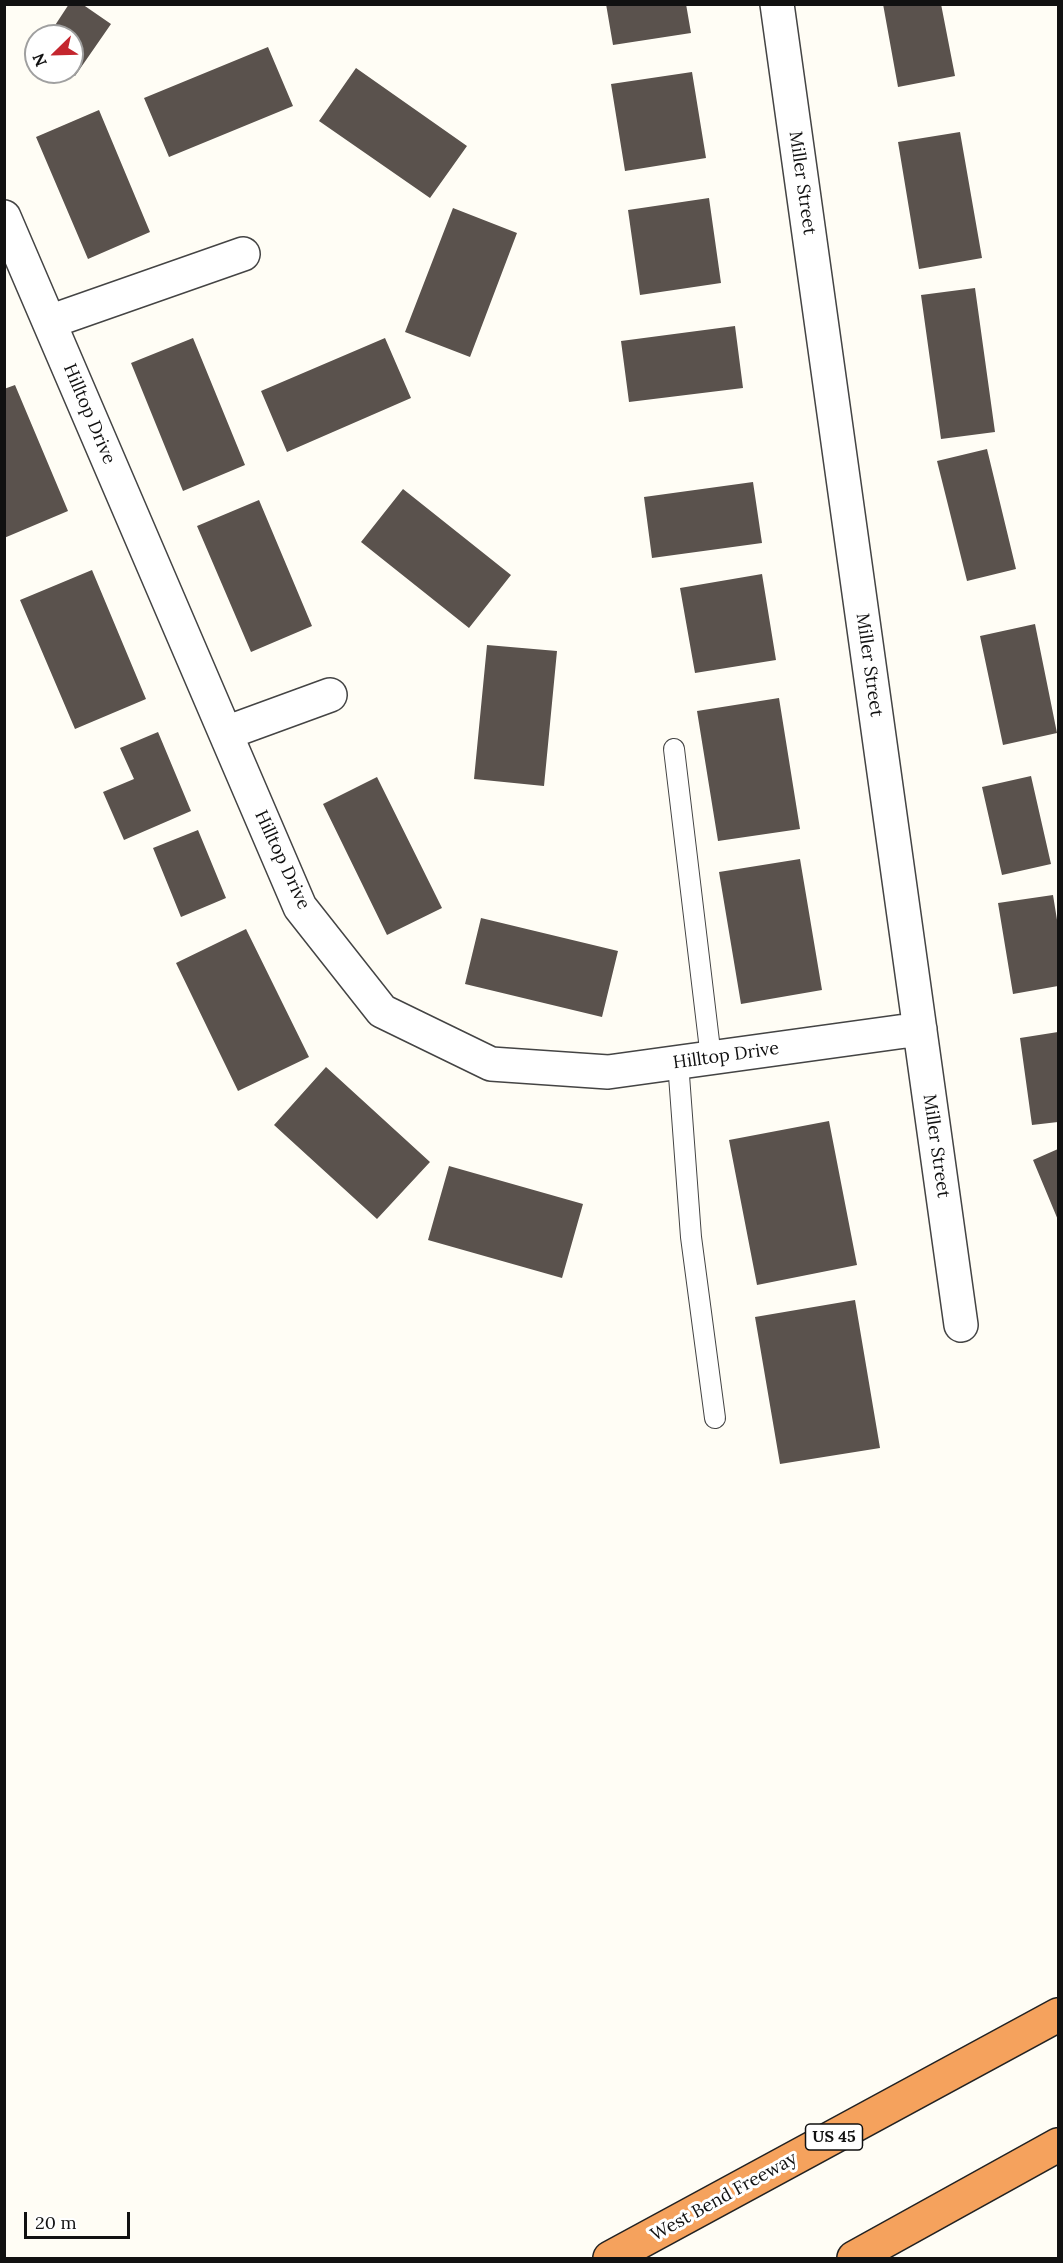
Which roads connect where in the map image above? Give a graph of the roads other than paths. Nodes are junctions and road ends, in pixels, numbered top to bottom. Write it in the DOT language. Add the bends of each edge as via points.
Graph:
graph roads {
  1 [pos="777,4"];
  2 [pos="4,217"];
  3 [pos="243,254"];
  4 [pos="49,322"];
  5 [pos="330,695"];
  6 [pos="226,733"];
  7 [pos="674,749"];
  8 [pos="920,1029"];
  9 [pos="711,1058"];
  10 [pos="678,1062"];
  11 [pos="961,1325"];
  12 [pos="714,1418"];
  13 [pos="1059,2015"];
  14 [pos="1059,2145"];
  15 [pos="610,2259"];
  16 [pos="854,2259"];
  1 -- 8 [label="street, Miller Street"];
  2 -- 4 [label="street, Hilltop Drive"];
  3 -- 4 [label="street"];
  4 -- 6 [label="street, Hilltop Drive"];
  5 -- 6 [label="street"];
  6 -- 10 [label="street, Hilltop Drive" via="300,907 382,1011 491,1064 608,1072"];
  7 -- 9 [label="lane"];
  8 -- 9 [label="street, Hilltop Drive"];
  8 -- 11 [label="street, Miller Street"];
  9 -- 10 [label="street, Hilltop Drive"];
  10 -- 12 [label="lane" via="690,1237"];
  13 -- 15 [label="highway, West Bend Freeway / US 45"];
  14 -- 16 [label="highway"];
}
